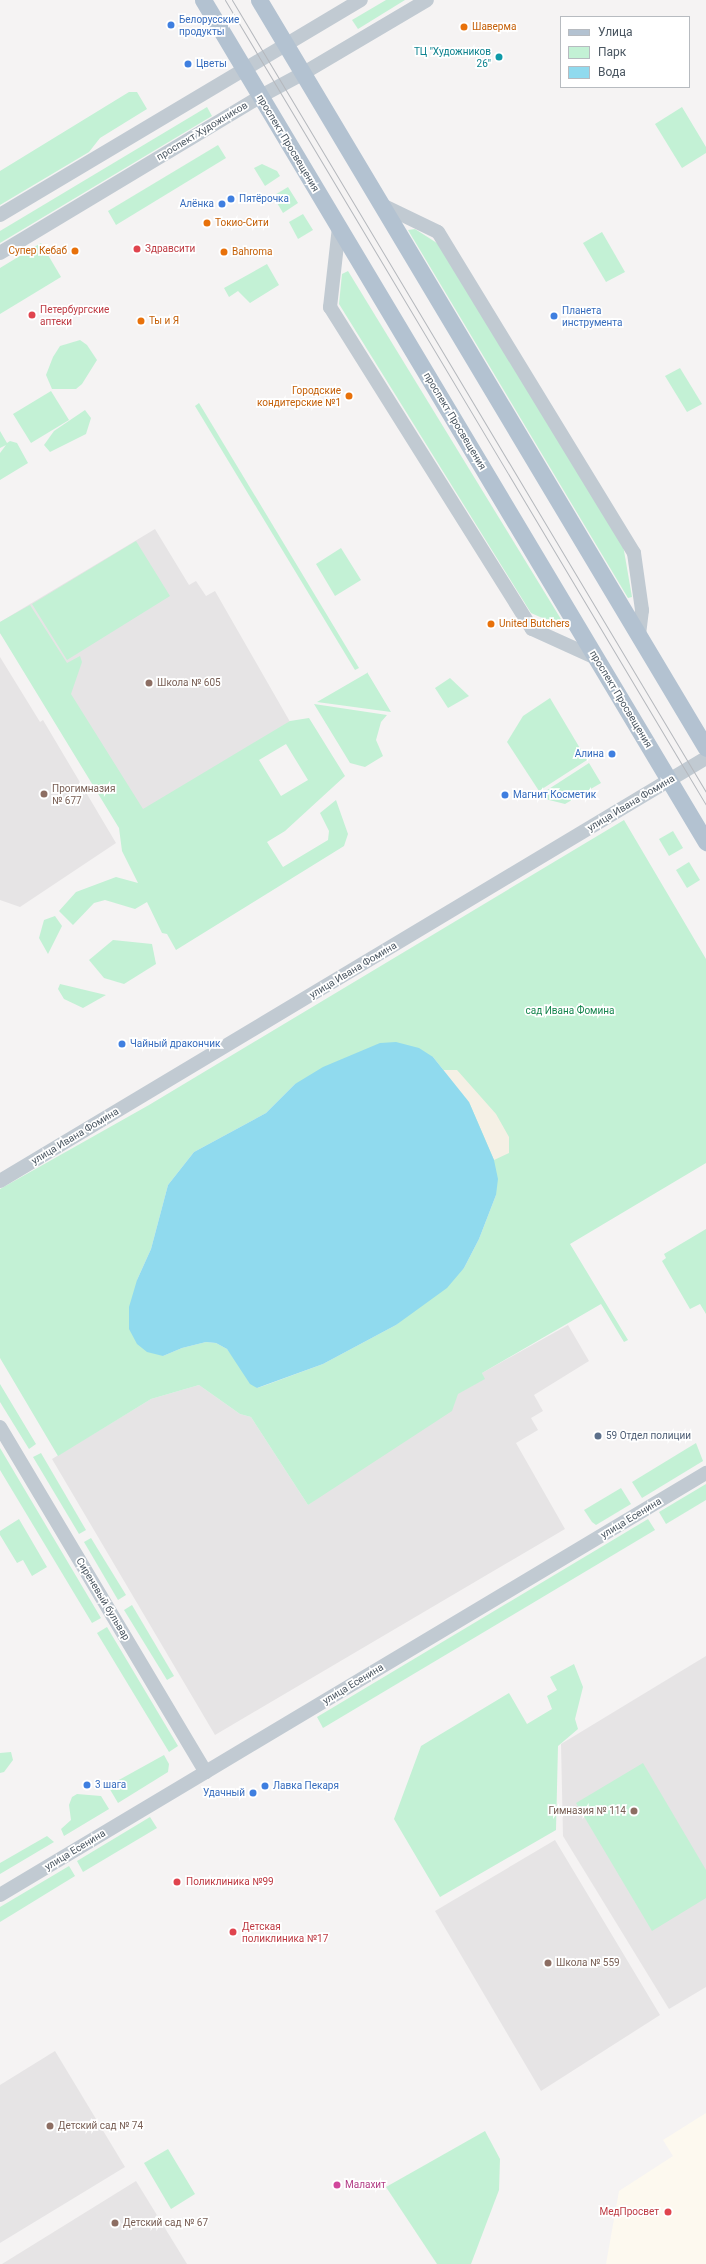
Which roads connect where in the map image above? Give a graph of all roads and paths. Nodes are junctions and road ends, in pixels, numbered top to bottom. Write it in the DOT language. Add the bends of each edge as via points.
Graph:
graph roads {
  1 [pos="203,0"];
  2 [pos="259,0"];
  3 [pos="361,0"];
  4 [pos="427,0"];
  5 [pos="285,45"];
  6 [pos="244,68"];
  7 [pos="302,74"];
  8 [pos="260,96"];
  9 [pos="380,204"];
  10 [pos="0,215"];
  11 [pos="339,227"];
  12 [pos="0,253"];
  13 [pos="639,636"];
  14 [pos="596,658"];
  15 [pos="706,748"];
  16 [pos="706,758"];
  17 [pos="669,780"];
  18 [pos="706,842"];
  19 [pos="0,1181"];
  20 [pos="0,1427"];
  21 [pos="706,1473"];
  22 [pos="206,1772"];
  23 [pos="0,1895"];
  1 -- 6 [label="main road, проспект Просвещения"];
  2 -- 5 [label="main road"];
  3 -- 5 [label="street"];
  4 -- 7 [label="street, проспект Художников"];
  5 -- 6 [label="street"];
  5 -- 7 [label="main road"];
  6 -- 8 [label="main road, проспект Просвещения"];
  6 -- 10 [label="street"];
  7 -- 8 [label="street, проспект Художников"];
  7 -- 9 [label="main road"];
  8 -- 11 [label="main road, проспект Просвещения"];
  8 -- 12 [label="street, проспект Художников"];
  9 -- 13 [label="main road"];
  9 -- 13 [label="street" via="438,232 634,553 642,610"];
  11 -- 14 [label="main road, проспект Просвещения"];
  11 -- 14 [label="street" via="330,307 532,629"];
  13 -- 15 [label="main road"];
  14 -- 17 [label="main road, проспект Просвещения"];
  16 -- 17 [label="street, улица Ивана Фомина"];
  17 -- 18 [label="main road, проспект Просвещения"];
  17 -- 19 [label="street, улица Ивана Фомина"];
  20 -- 22 [label="street, Сиреневый бульвар"];
  21 -- 22 [label="street, улица Есенина"];
  22 -- 23 [label="street, улица Есенина"];
}
